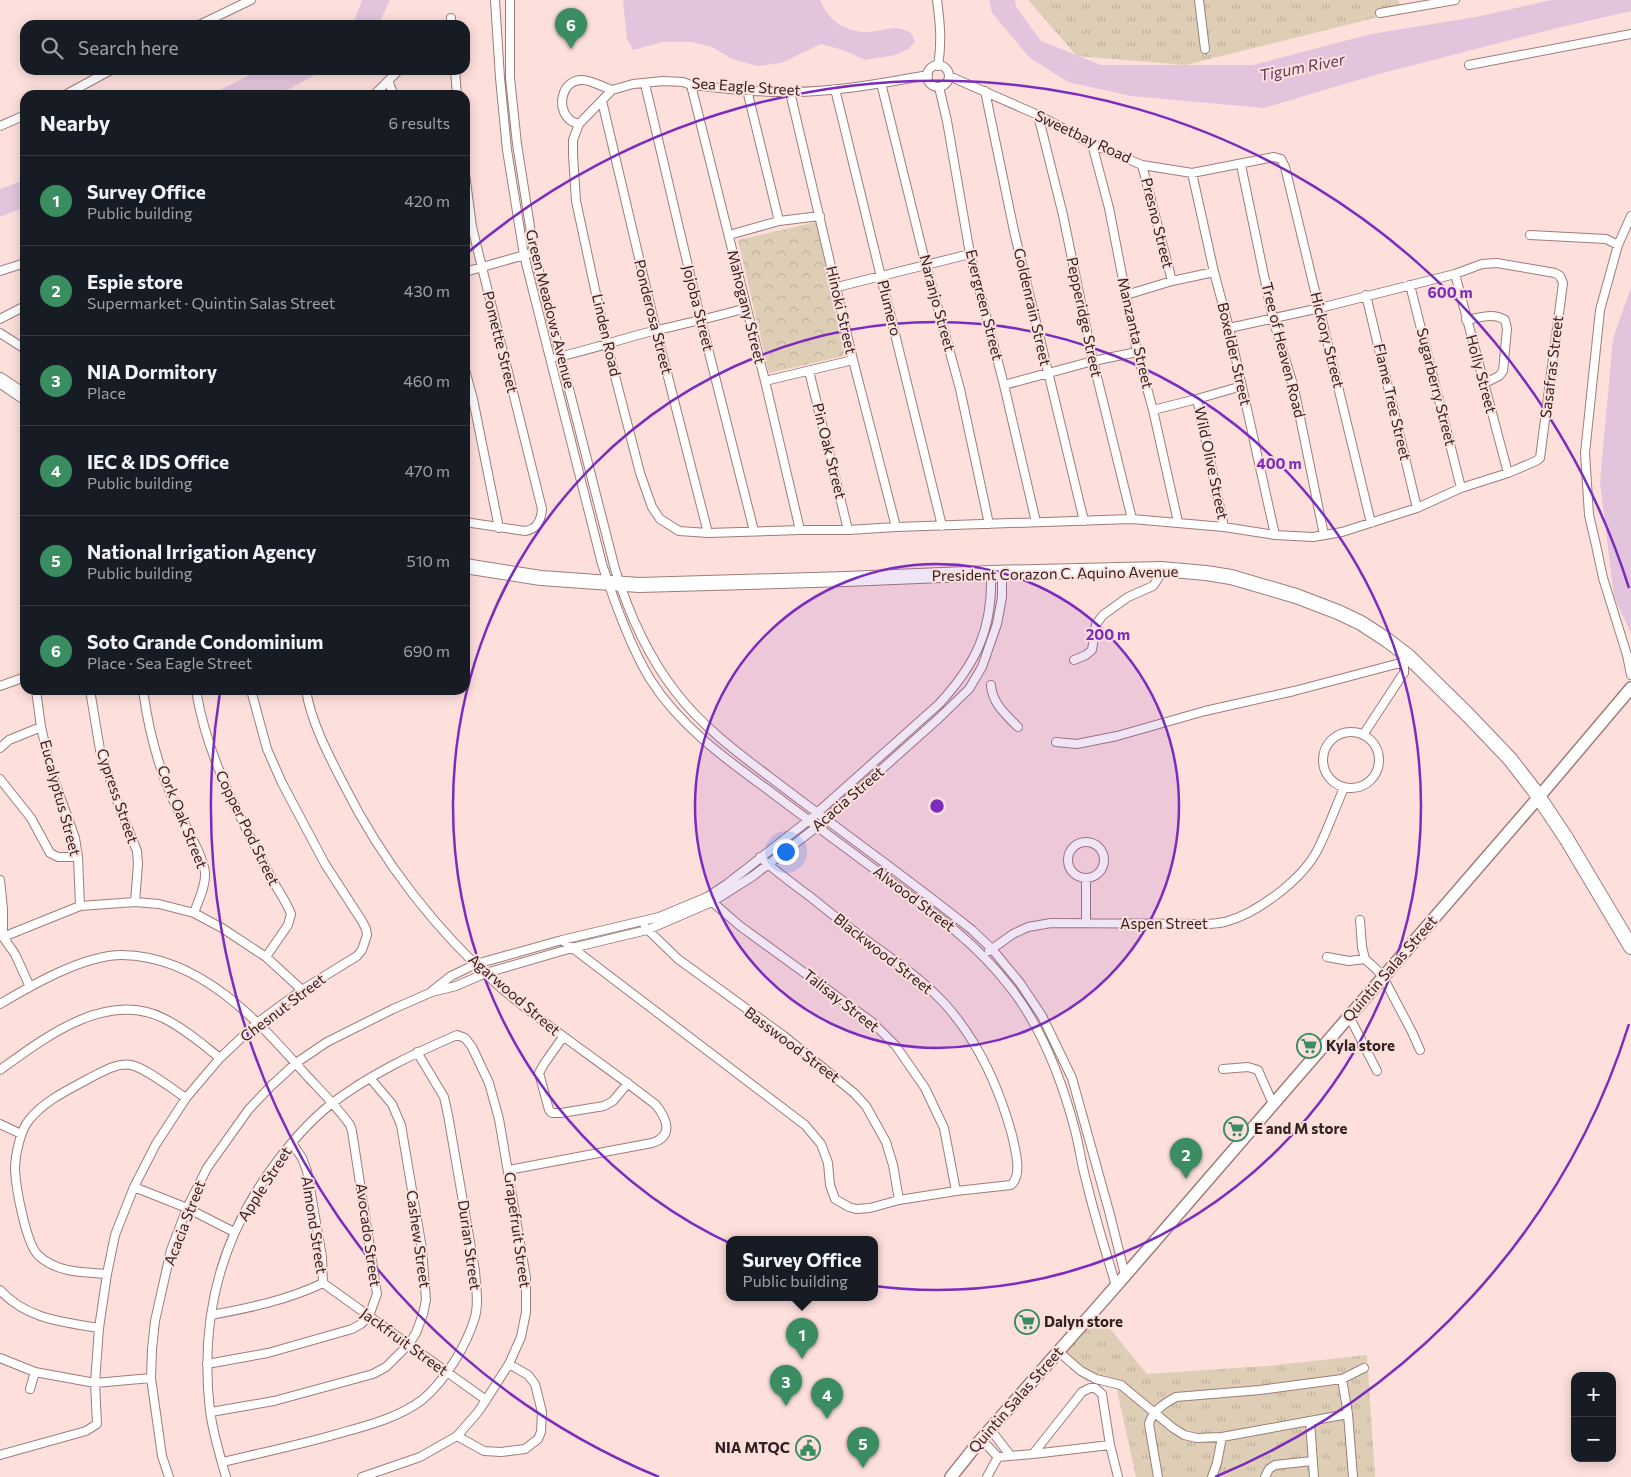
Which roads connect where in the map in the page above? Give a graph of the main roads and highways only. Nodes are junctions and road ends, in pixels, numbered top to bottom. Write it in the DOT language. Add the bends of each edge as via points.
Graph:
graph roads {
  1 [pos="0,380"];
  2 [pos="0,386"];
  3 [pos="20,394"];
  4 [pos="20,395"];
  5 [pos="470,567"];
  6 [pos="1631,688"];
  7 [pos="1538,798"];
  8 [pos="1631,947"];
  9 [pos="951,1477"];
  1 -- 3 [label="highway"];
  2 -- 4 [label="highway"];
  5 -- 7 [label="highway, President Corazon C. Aquino Avenue" via="541,578 639,585 1161,570 1231,578 1296,596 1361,623 1468,715 1510,759"];
  6 -- 7 [label="main road, Quintin Salas Street"];
  7 -- 8 [label="highway, President Corazon C. Aquino Avenue" via="1566,838"];
  7 -- 9 [label="main road, Quintin Salas Street"];
}
